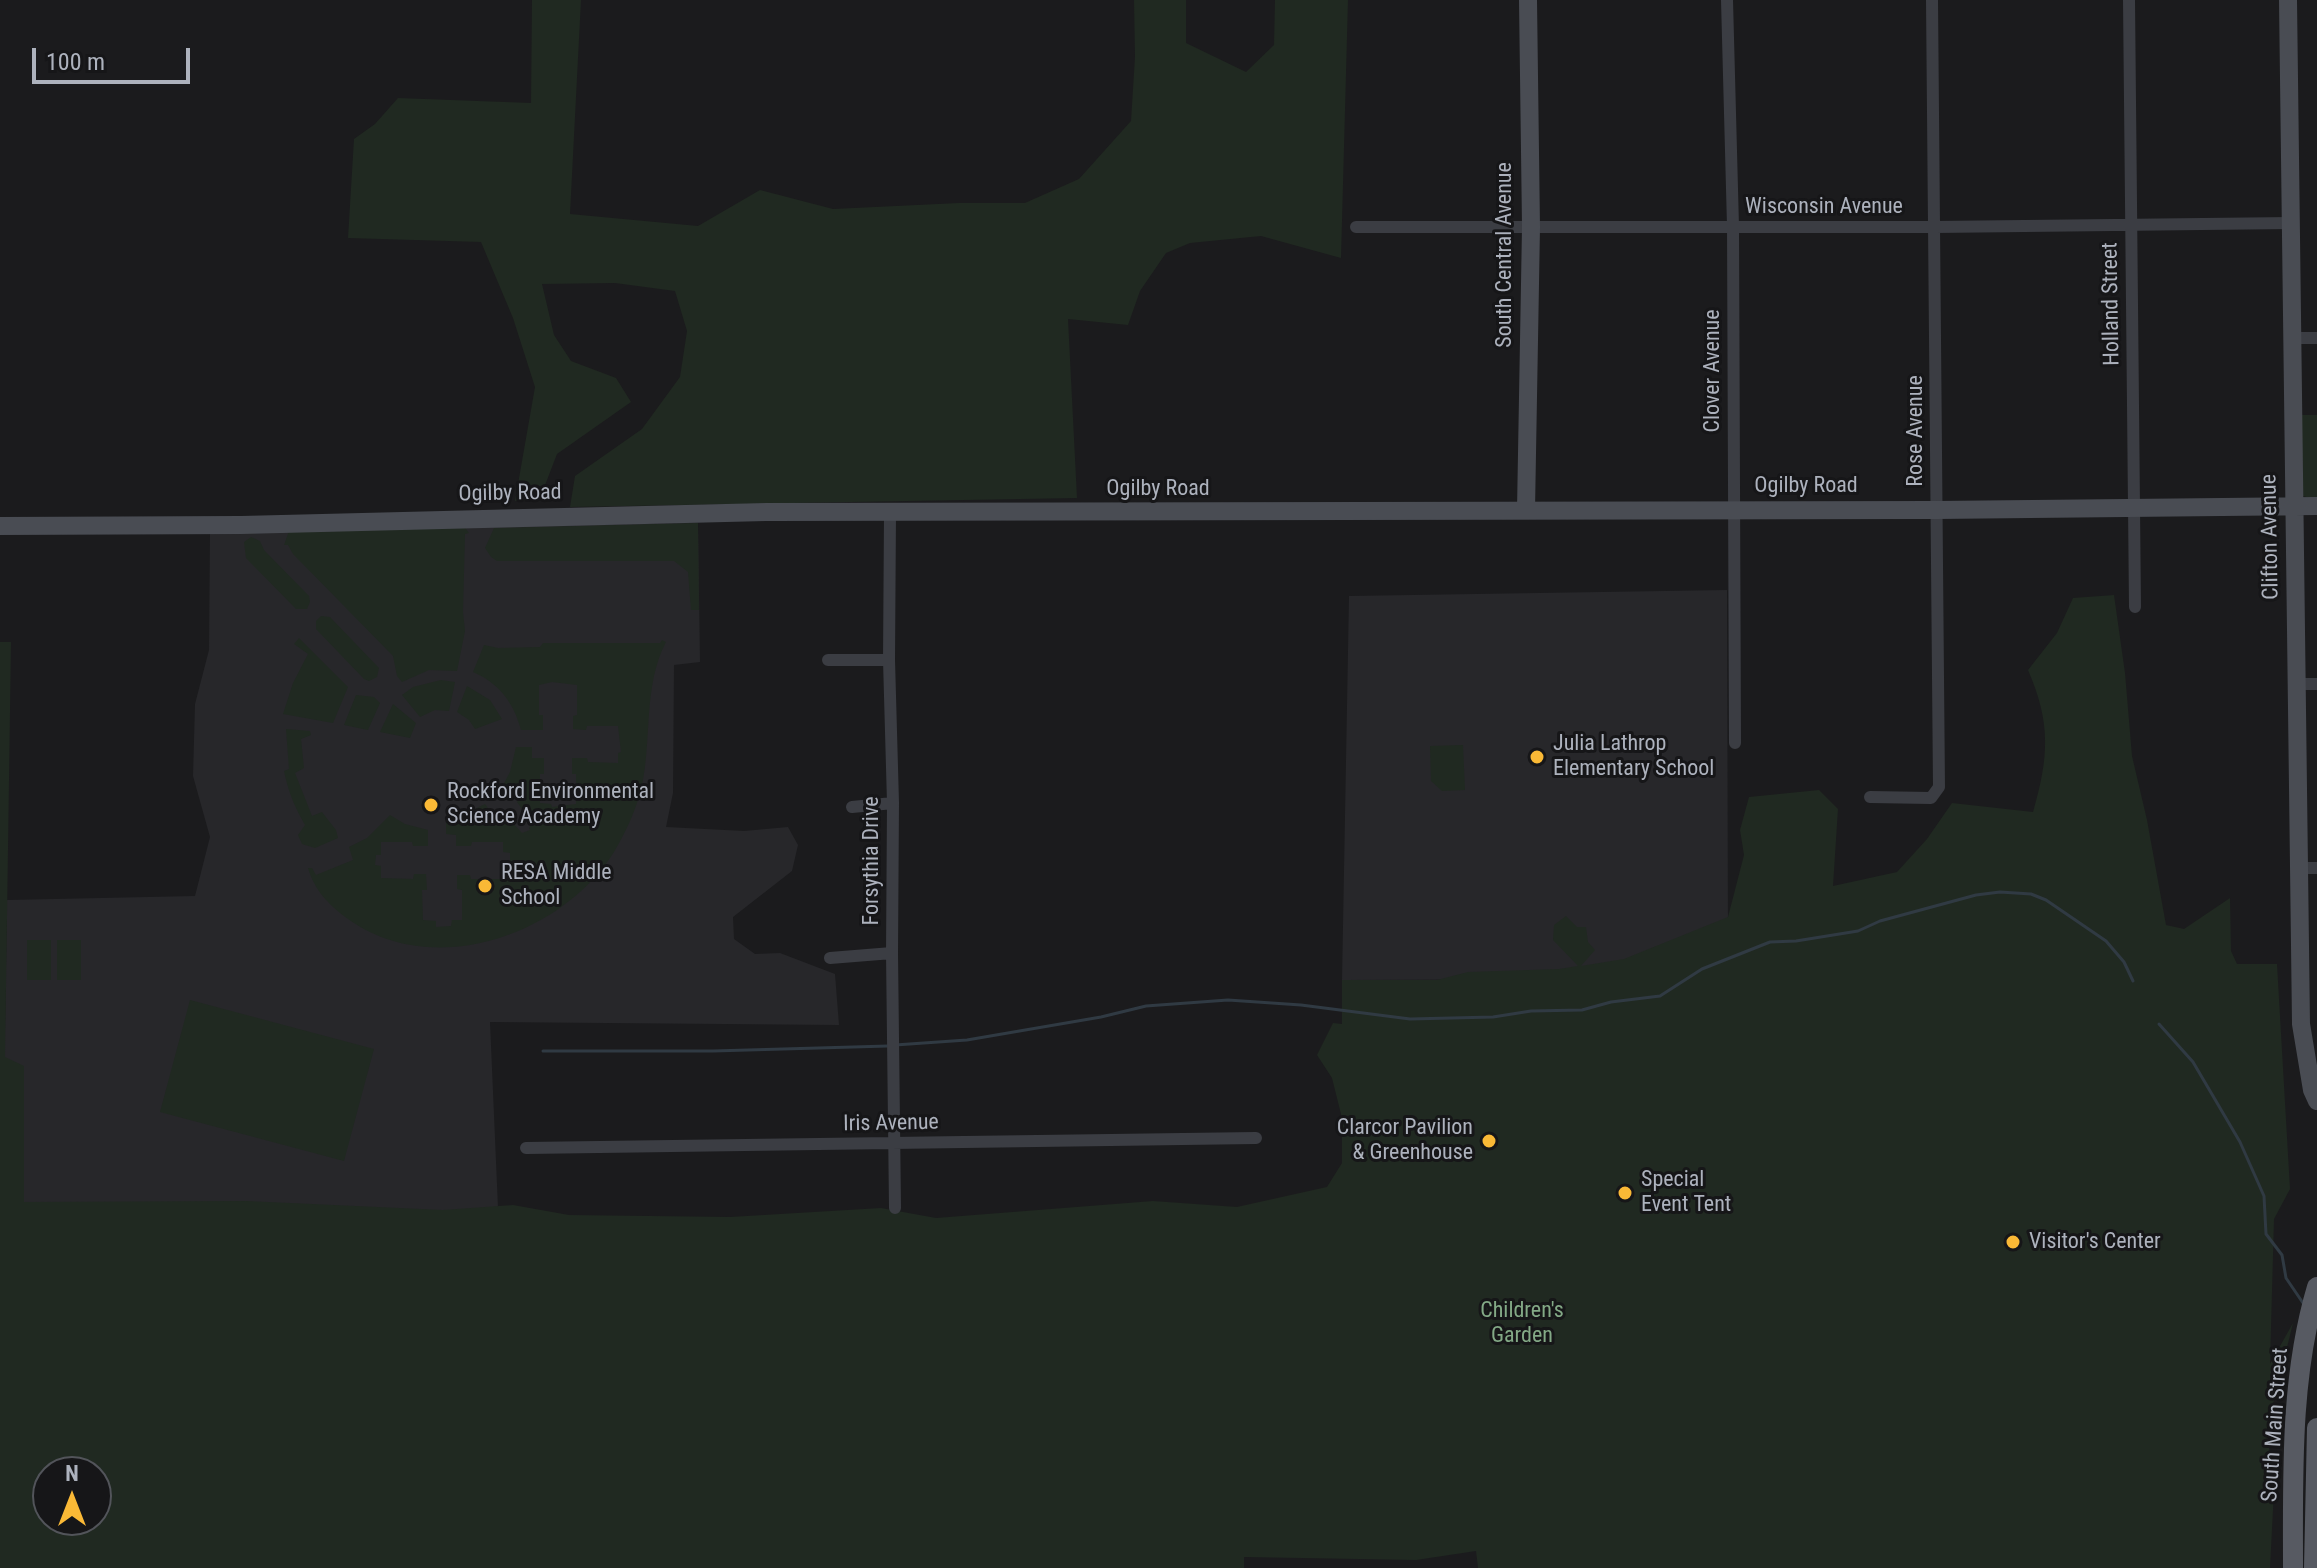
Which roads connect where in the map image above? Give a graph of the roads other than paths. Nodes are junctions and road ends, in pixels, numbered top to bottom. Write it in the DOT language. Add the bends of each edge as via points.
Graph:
graph roads {
  1 [pos="1528,0"];
  2 [pos="1727,0"];
  3 [pos="1932,0"];
  4 [pos="2129,0"];
  5 [pos="2288,0"];
  6 [pos="2131,223"];
  7 [pos="2292,223"];
  8 [pos="1733,226"];
  9 [pos="1356,227"];
  10 [pos="1531,227"];
  11 [pos="1935,227"];
  12 [pos="2293,338"];
  13 [pos="2317,338"];
  14 [pos="2295,506"];
  15 [pos="2317,506"];
  16 [pos="2134,507"];
  17 [pos="1526,510"];
  18 [pos="1733,510"];
  19 [pos="1936,510"];
  20 [pos="890,514"];
  21 [pos="0,526"];
  22 [pos="2135,607"];
  23 [pos="828,660"];
  24 [pos="889,660"];
  25 [pos="2296,684"];
  26 [pos="2317,684"];
  27 [pos="1735,743"];
  28 [pos="1870,797"];
  29 [pos="893,803"];
  30 [pos="852,807"];
  31 [pos="2308,868"];
  32 [pos="892,953"];
  33 [pos="830,958"];
  34 [pos="2313,1077"];
  35 [pos="2317,1101"];
  36 [pos="1256,1138"];
  37 [pos="895,1144"];
  38 [pos="526,1148"];
  39 [pos="895,1208"];
  40 [pos="2317,1287"];
  41 [pos="2317,1428"];
  42 [pos="2293,1568"];
  43 [pos="2314,1568"];
  1 -- 10 [label="street, South Central Avenue"];
  2 -- 8 [label="street, Clover Avenue"];
  3 -- 11 [label="street, Rose Avenue"];
  4 -- 6 [label="street, Holland Street"];
  5 -- 7 [label="street, Clifton Avenue"];
  6 -- 7 [label="street, Wisconsin Avenue"];
  6 -- 11 [label="street, Wisconsin Avenue"];
  6 -- 16 [label="street, Holland Street"];
  7 -- 12 [label="street, Clifton Avenue"];
  8 -- 10 [label="street, Wisconsin Avenue"];
  8 -- 11 [label="street, Wisconsin Avenue"];
  8 -- 18 [label="street, Clover Avenue"];
  9 -- 10 [label="street, Wisconsin Avenue"];
  10 -- 17 [label="street, South Central Avenue"];
  11 -- 19 [label="street, Rose Avenue"];
  12 -- 13 [label="street"];
  12 -- 14 [label="street, Clifton Avenue"];
  14 -- 15 [label="street, Ogilby Road"];
  14 -- 16 [label="street, Ogilby Road"];
  14 -- 25 [label="street, Clifton Avenue"];
  16 -- 19 [label="street, Ogilby Road"];
  16 -- 22 [label="street, Holland Street"];
  17 -- 18 [label="street, Ogilby Road"];
  17 -- 20 [label="street, Ogilby Road"];
  18 -- 19 [label="street, Ogilby Road"];
  18 -- 27 [label="street, Clover Avenue"];
  19 -- 28 [label="street, Rose Avenue" via="1939,787 1931,798"];
  20 -- 21 [label="street, Ogilby Road"];
  20 -- 24 [label="street, Forsythia Drive"];
  23 -- 24 [label="street"];
  24 -- 29 [label="street, Forsythia Drive"];
  25 -- 26 [label="street"];
  25 -- 31 [label="street, Clifton Avenue"];
  29 -- 30 [label="street"];
  29 -- 32 [label="street, Forsythia Drive"];
  31 -- 34 [label="street, Clifton Avenue" via="2301,1024"];
  32 -- 33 [label="street"];
  32 -- 37 [label="street, Forsythia Drive"];
  34 -- 35 [label="street, Clifton Avenue"];
  36 -- 37 [label="street, Iris Avenue"];
  37 -- 38 [label="street, Iris Avenue"];
  37 -- 39 [label="street, Forsythia Drive"];
  40 -- 42 [label="main road, South Main Street" via="2297,1408"];
  41 -- 43 [label="main road, South Main Street"];
}
